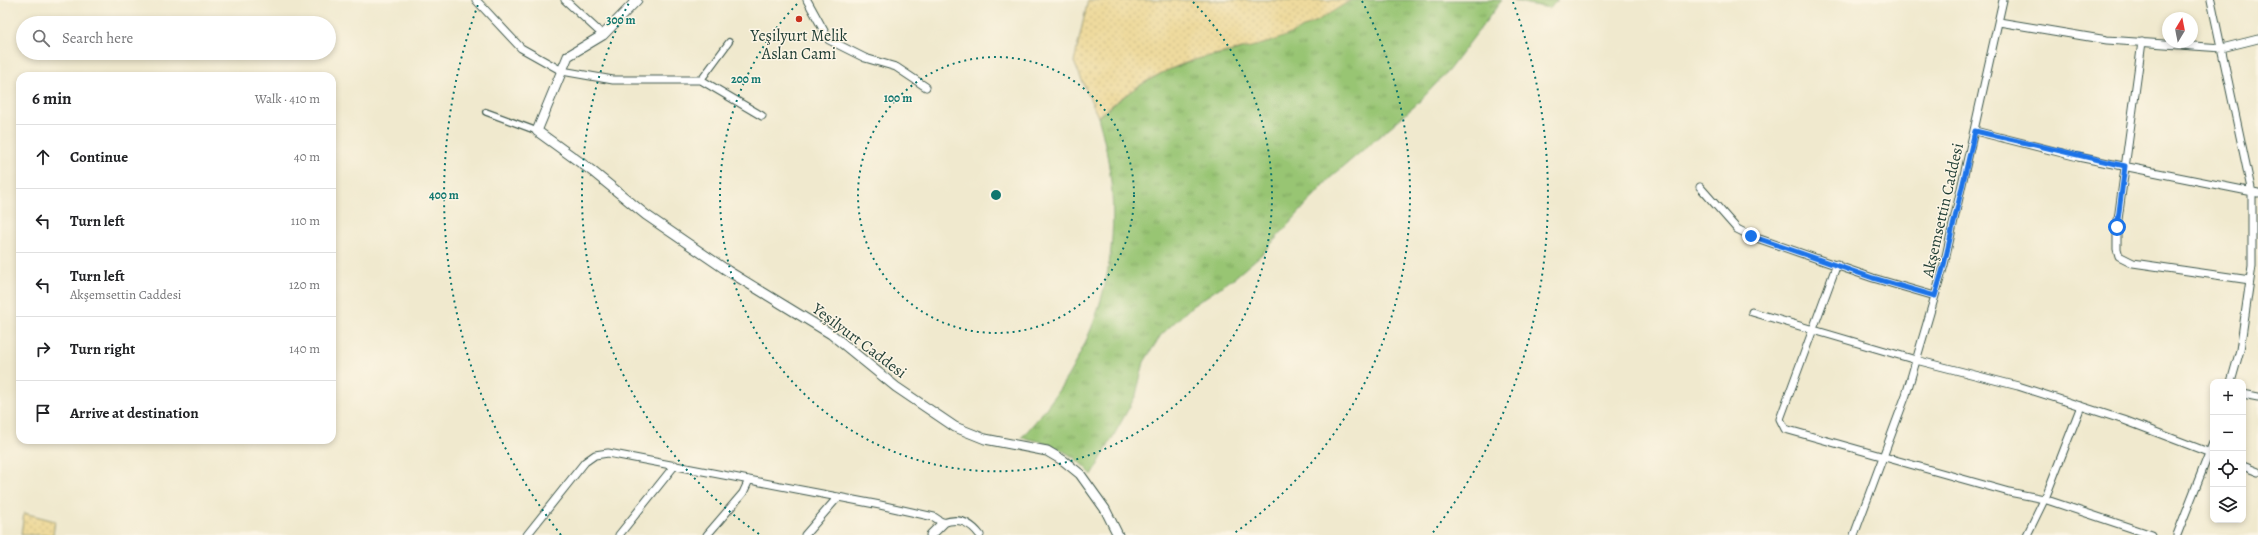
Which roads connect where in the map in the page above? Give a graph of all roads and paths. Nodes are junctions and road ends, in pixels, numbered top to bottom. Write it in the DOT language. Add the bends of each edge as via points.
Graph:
graph roads {
  1 [pos="476,0"];
  2 [pos="565,0"];
  3 [pos="637,0"];
  4 [pos="807,0"];
  5 [pos="2003,0"];
  6 [pos="2211,0"];
  7 [pos="1999,22"];
  8 [pos="603,35"];
  9 [pos="2258,39"];
  10 [pos="728,42"];
  11 [pos="2142,42"];
  12 [pos="2222,48"];
  13 [pos="562,71"];
  14 [pos="701,80"];
  15 [pos="926,87"];
  16 [pos="486,112"];
  17 [pos="762,116"];
  18 [pos="537,131"];
  19 [pos="1975,131"];
  20 [pos="2125,166"];
  21 [pos="1700,186"];
  22 [pos="2255,193"];
  23 [pos="1837,264"];
  24 [pos="2250,280"];
  25 [pos="1935,296"];
  26 [pos="1752,312"];
  27 [pos="1813,330"];
  28 [pos="1916,360"];
  29 [pos="2232,379"];
  30 [pos="2246,395"];
  31 [pos="2258,397"];
  32 [pos="2081,406"];
  33 [pos="2210,453"];
  34 [pos="2210,455"];
  35 [pos="1882,457"];
  36 [pos="675,464"];
  37 [pos="2246,467"];
  38 [pos="2258,472"];
  39 [pos="749,480"];
  40 [pos="838,497"];
  41 [pos="2044,500"];
  42 [pos="943,523"];
  43 [pos="527,535"];
  44 [pos="619,535"];
  45 [pos="707,535"];
  46 [pos="805,535"];
  47 [pos="931,535"];
  48 [pos="980,535"];
  49 [pos="1118,535"];
  50 [pos="1854,535"];
  51 [pos="2027,535"];
  52 [pos="2152,535"];
  53 [pos="2177,535"];
  1 -- 13 [label="street" via="520,48"];
  2 -- 8 [label="street"];
  3 -- 8 [label="street"];
  4 -- 15 [label="street" via="829,40 865,58 896,67"];
  5 -- 7 [label="street, Akşemsettin Caddesi"];
  6 -- 12 [label="street"];
  7 -- 11 [label="street" via="2107,40"];
  7 -- 19 [label="street, Akşemsettin Caddesi"];
  8 -- 13 [label="street" via="568,56"];
  9 -- 12 [label="street"];
  10 -- 14 [label="street"];
  11 -- 12 [label="street"];
  11 -- 20 [label="street"];
  12 -- 22 [label="street"];
  13 -- 14 [label="street" via="613,80"];
  13 -- 18 [label="street"];
  14 -- 17 [label="street"];
  16 -- 18 [label="street"];
  18 -- 49 [label="street, Yeşilyurt Caddesi" via="646,215 728,271 831,334 896,387 955,427 985,439 1047,451 1064,461 1080,474 1105,508"];
  19 -- 20 [label="street"];
  19 -- 25 [label="street, Akşemsettin Caddesi"];
  20 -- 22 [label="street"];
  20 -- 24 [label="street" via="2117,227 2119,256 2133,263"];
  21 -- 23 [label="street" via="1737,229"];
  22 -- 24 [label="street"];
  23 -- 25 [label="street" via="1873,278"];
  23 -- 27 [label="street"];
  24 -- 29 [label="street" via="2240,350"];
  25 -- 28 [label="street, Akşemsettin Caddesi"];
  26 -- 27 [label="street"];
  27 -- 28 [label="street"];
  27 -- 35 [label="street" via="1780,422 1791,432"];
  28 -- 32 [label="street"];
  28 -- 35 [label="street, Akşemsettin Caddesi"];
  30 -- 31 [label="street"];
  32 -- 33 [label="street"];
  32 -- 41 [label="street"];
  34 -- 53 [label="street"];
  35 -- 41 [label="street"];
  35 -- 50 [label="street, Akşemsettin Caddesi"];
  36 -- 39 [label="street"];
  36 -- 43 [label="street" via="608,452 595,455 585,462"];
  36 -- 44 [label="street"];
  37 -- 38 [label="street"];
  39 -- 40 [label="street"];
  39 -- 45 [label="street" via="743,493"];
  40 -- 42 [label="street" via="934,517"];
  40 -- 46 [label="street"];
  41 -- 51 [label="street"];
  41 -- 52 [label="street"];
  42 -- 47 [label="street"];
  42 -- 48 [label="street" via="950,520 967,522"];
}
